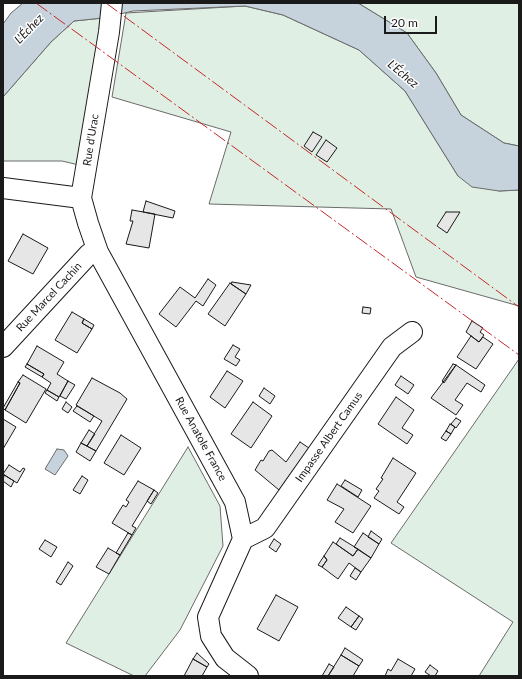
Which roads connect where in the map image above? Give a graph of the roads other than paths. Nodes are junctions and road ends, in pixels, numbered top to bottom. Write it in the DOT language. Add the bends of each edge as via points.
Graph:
graph roads {
  1 [pos="112,3"];
  2 [pos="3,188"];
  3 [pos="82,198"];
  4 [pos="98,252"];
  5 [pos="412,332"];
  6 [pos="3,347"];
  7 [pos="243,539"];
  8 [pos="244,675"];
  1 -- 3 [label="street, Rue d'Urac"];
  2 -- 3 [label="street"];
  3 -- 4 [label="street, Rue Anatole France"];
  4 -- 6 [label="street, Rue Marcel Cachin" via="89,254"];
  4 -- 7 [label="street, Rue Anatole France" via="235,502"];
  5 -- 7 [label="street, Impasse Albert Camus" via="392,347 265,528"];
  7 -- 8 [label="street" via="208,616 211,636 225,658"];
}
